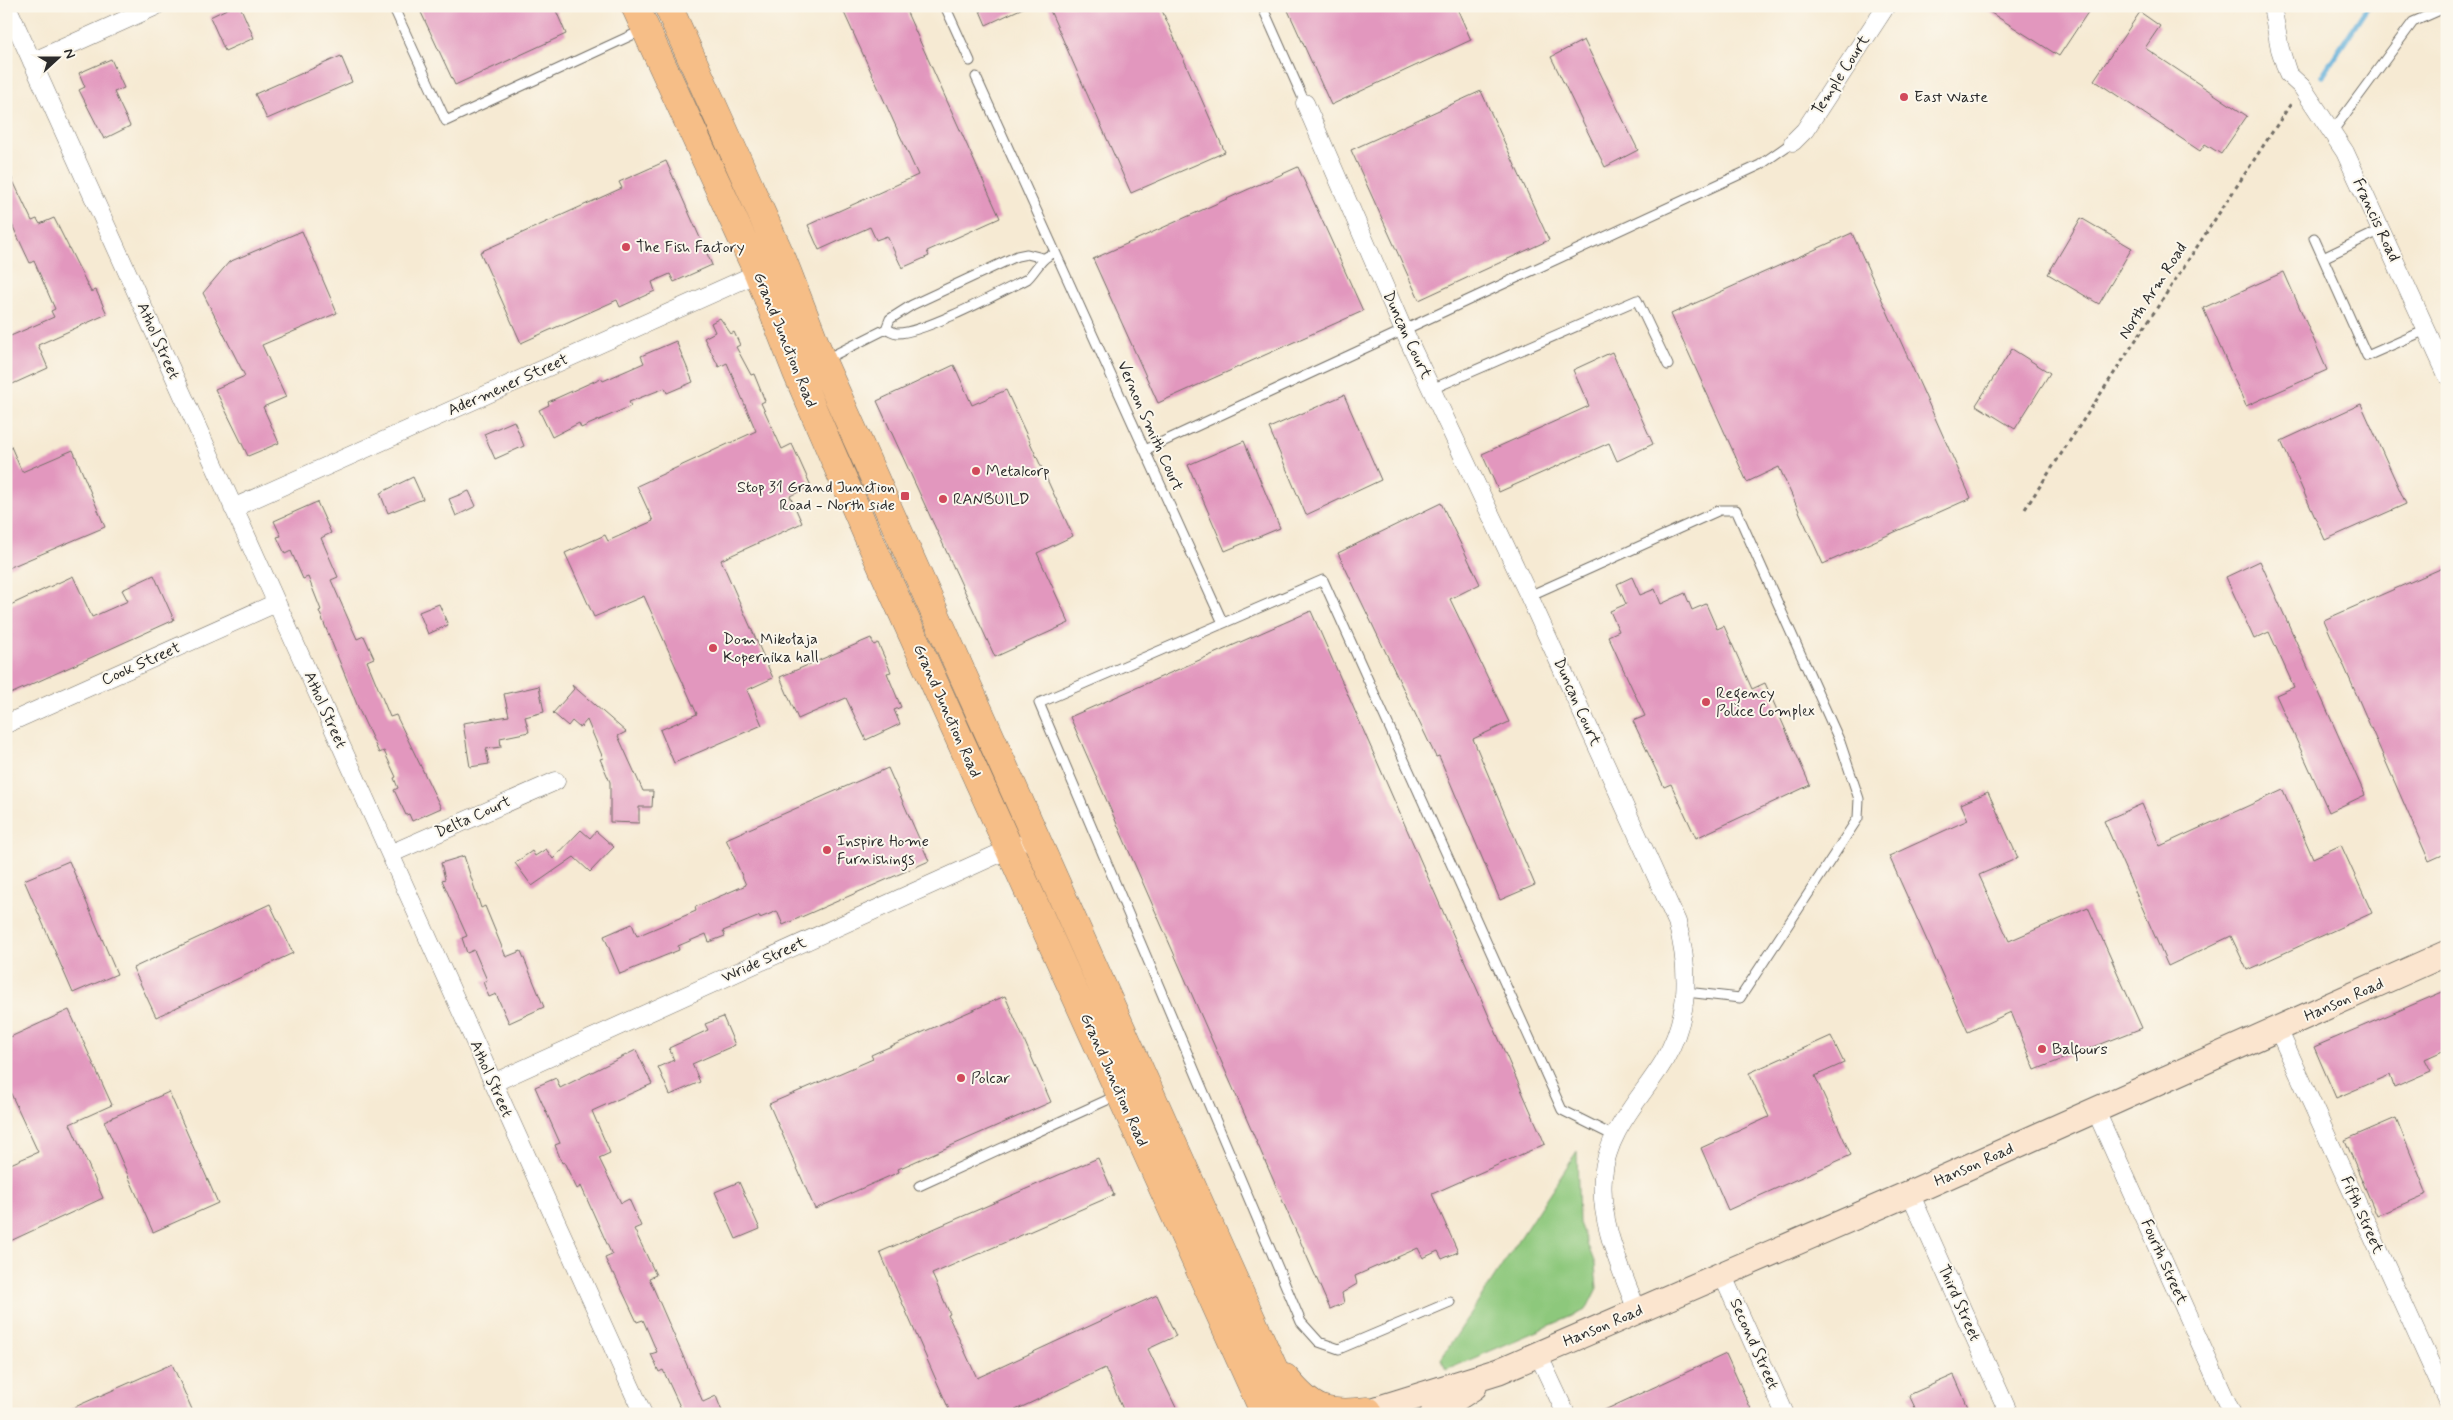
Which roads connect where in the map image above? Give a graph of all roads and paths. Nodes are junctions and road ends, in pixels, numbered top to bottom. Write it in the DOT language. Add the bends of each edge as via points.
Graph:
graph roads {
  1 [pos="7,6"];
  2 [pos="156,6"];
  3 [pos="393,6"];
  4 [pos="668,6"];
  5 [pos="945,6"];
  6 [pos="1262,6"];
  7 [pos="1886,6"];
  8 [pos="2272,6"];
  9 [pos="2447,7"];
  10 [pos="641,18"];
  11 [pos="970,61"];
  12 [pos="32,62"];
  13 [pos="976,76"];
  14 [pos="2302,87"];
  15 [pos="1305,103"];
  16 [pos="2332,132"];
  17 [pos="1793,142"];
  18 [pos="2381,230"];
  19 [pos="2314,238"];
  20 [pos="1054,253"];
  21 [pos="1043,258"];
  22 [pos="2323,258"];
  23 [pos="782,261"];
  24 [pos="758,273"];
  25 [pos="886,329"];
  26 [pos="1403,329"];
  27 [pos="2426,330"];
  28 [pos="1668,365"];
  29 [pos="810,367"];
  30 [pos="2447,375"];
  31 [pos="1432,389"];
  32 [pos="1145,450"];
  33 [pos="233,508"];
  34 [pos="2025,509"];
  35 [pos="1529,596"];
  36 [pos="276,603"];
  37 [pos="1223,623"];
  38 [pos="6,724"];
  39 [pos="556,781"];
  40 [pos="1035,837"];
  41 [pos="1010,849"];
  42 [pos="390,854"];
  43 [pos="2447,954"];
  44 [pos="1686,992"];
  45 [pos="2278,1029"];
  46 [pos="493,1083"];
  47 [pos="1133,1089"];
  48 [pos="2096,1111"];
  49 [pos="1614,1136"];
  50 [pos="919,1186"];
  51 [pos="1910,1193"];
  52 [pos="1722,1274"];
  53 [pos="1450,1302"];
  54 [pos="1637,1311"];
  55 [pos="1538,1354"];
  56 [pos="1271,1361"];
  57 [pos="1500,1371"];
  58 [pos="2447,1400"];
  59 [pos="1263,1411"];
  60 [pos="1364,1412"];
  61 [pos="643,1414"];
  62 [pos="1294,1414"];
  63 [pos="1432,1414"];
  64 [pos="1566,1414"];
  65 [pos="1785,1414"];
  66 [pos="2009,1414"];
  67 [pos="2232,1414"];
  1 -- 12 [label="street, Athol Street"];
  2 -- 12 [label="street"];
  3 -- 10 [label="lane" via="446,121"];
  4 -- 23 [label="highway, Grand Junction Road"];
  5 -- 11 [label="lane"];
  6 -- 15 [label="lane"];
  7 -- 17 [label="street, Temple Court" via="1805,130"];
  8 -- 14 [label="street, Francis Road" via="2288,74"];
  9 -- 16 [label="lane" via="2413,22"];
  10 -- 24 [label="highway, Grand Junction Road"];
  12 -- 33 [label="street, Athol Street"];
  13 -- 20 [label="lane, Vernon Smith Court"];
  14 -- 16 [label="street, Francis Road"];
  14 -- 34 [label="path, North Arm Road"];
  15 -- 26 [label="street, Duncan Court"];
  16 -- 18 [label="street, Francis Road"];
  17 -- 26 [label="lane" via="1760,165"];
  18 -- 22 [label="lane"];
  18 -- 27 [label="street, Francis Road"];
  19 -- 22 [label="lane"];
  20 -- 21 [label="lane"];
  20 -- 32 [label="lane, Vernon Smith Court"];
  21 -- 25 [label="lane" via="1027,254 1017,256 912,305 890,319"];
  21 -- 25 [label="lane" via="1027,280 954,314 908,331 897,333"];
  22 -- 27 [label="lane" via="2367,356"];
  23 -- 24 [label="street, Adermener Street"];
  23 -- 29 [label="highway, Grand Junction Road"];
  24 -- 29 [label="highway, Grand Junction Road"];
  24 -- 33 [label="street, Adermener Street"];
  25 -- 29 [label="lane"];
  26 -- 31 [label="street, Duncan Court"];
  26 -- 32 [label="lane"];
  27 -- 30 [label="street, Francis Road"];
  28 -- 31 [label="lane" via="1638,300"];
  29 -- 40 [label="highway, Grand Junction Road"];
  29 -- 41 [label="highway, Grand Junction Road"];
  31 -- 35 [label="street, Duncan Court"];
  32 -- 37 [label="lane, Vernon Smith Court"];
  33 -- 36 [label="street, Athol Street"];
  35 -- 44 [label="street, Duncan Court" via="1677,922 1685,951"];
  35 -- 44 [label="lane" via="1720,510 1736,510 1840,742 1859,799 1858,818 1740,998"];
  36 -- 38 [label="street, Cook Street"];
  36 -- 42 [label="street, Athol Street"];
  37 -- 49 [label="lane" via="1323,580 1562,1110"];
  37 -- 53 [label="lane" via="1038,703 1301,1322 1319,1342 1339,1349"];
  39 -- 42 [label="street, Delta Court"];
  40 -- 41 [label="street, Wride Street"];
  40 -- 47 [label="highway, Grand Junction Road"];
  41 -- 46 [label="street, Wride Street"];
  41 -- 47 [label="highway, Grand Junction Road"];
  42 -- 46 [label="street, Athol Street"];
  43 -- 45 [label="main road, Hanson Road"];
  44 -- 49 [label="street, Duncan Court" via="1673,1043"];
  45 -- 48 [label="main road, Hanson Road"];
  45 -- 58 [label="street, Fifth Street"];
  46 -- 61 [label="street, Athol Street"];
  47 -- 50 [label="lane"];
  47 -- 56 [label="highway, Grand Junction Road"];
  47 -- 59 [label="highway, Grand Junction Road"];
  48 -- 51 [label="main road, Hanson Road"];
  48 -- 67 [label="street, Fourth Street"];
  49 -- 54 [label="street, Duncan Court" via="1603,1176 1603,1211"];
  51 -- 52 [label="main road, Hanson Road"];
  51 -- 66 [label="street, Third Street"];
  52 -- 54 [label="main road, Hanson Road"];
  52 -- 65 [label="street, Second Street"];
  54 -- 55 [label="main road, Hanson Road"];
  55 -- 57 [label="main road, Hanson Road"];
  55 -- 64 [label="street"];
  56 -- 60 [label="highway" via="1300,1397 1323,1412"];
  56 -- 62 [label="highway, Grand Junction Road"];
  57 -- 60 [label="main road, Hanson Road"];
  57 -- 63 [label="main road, Hanson Road"];
}
